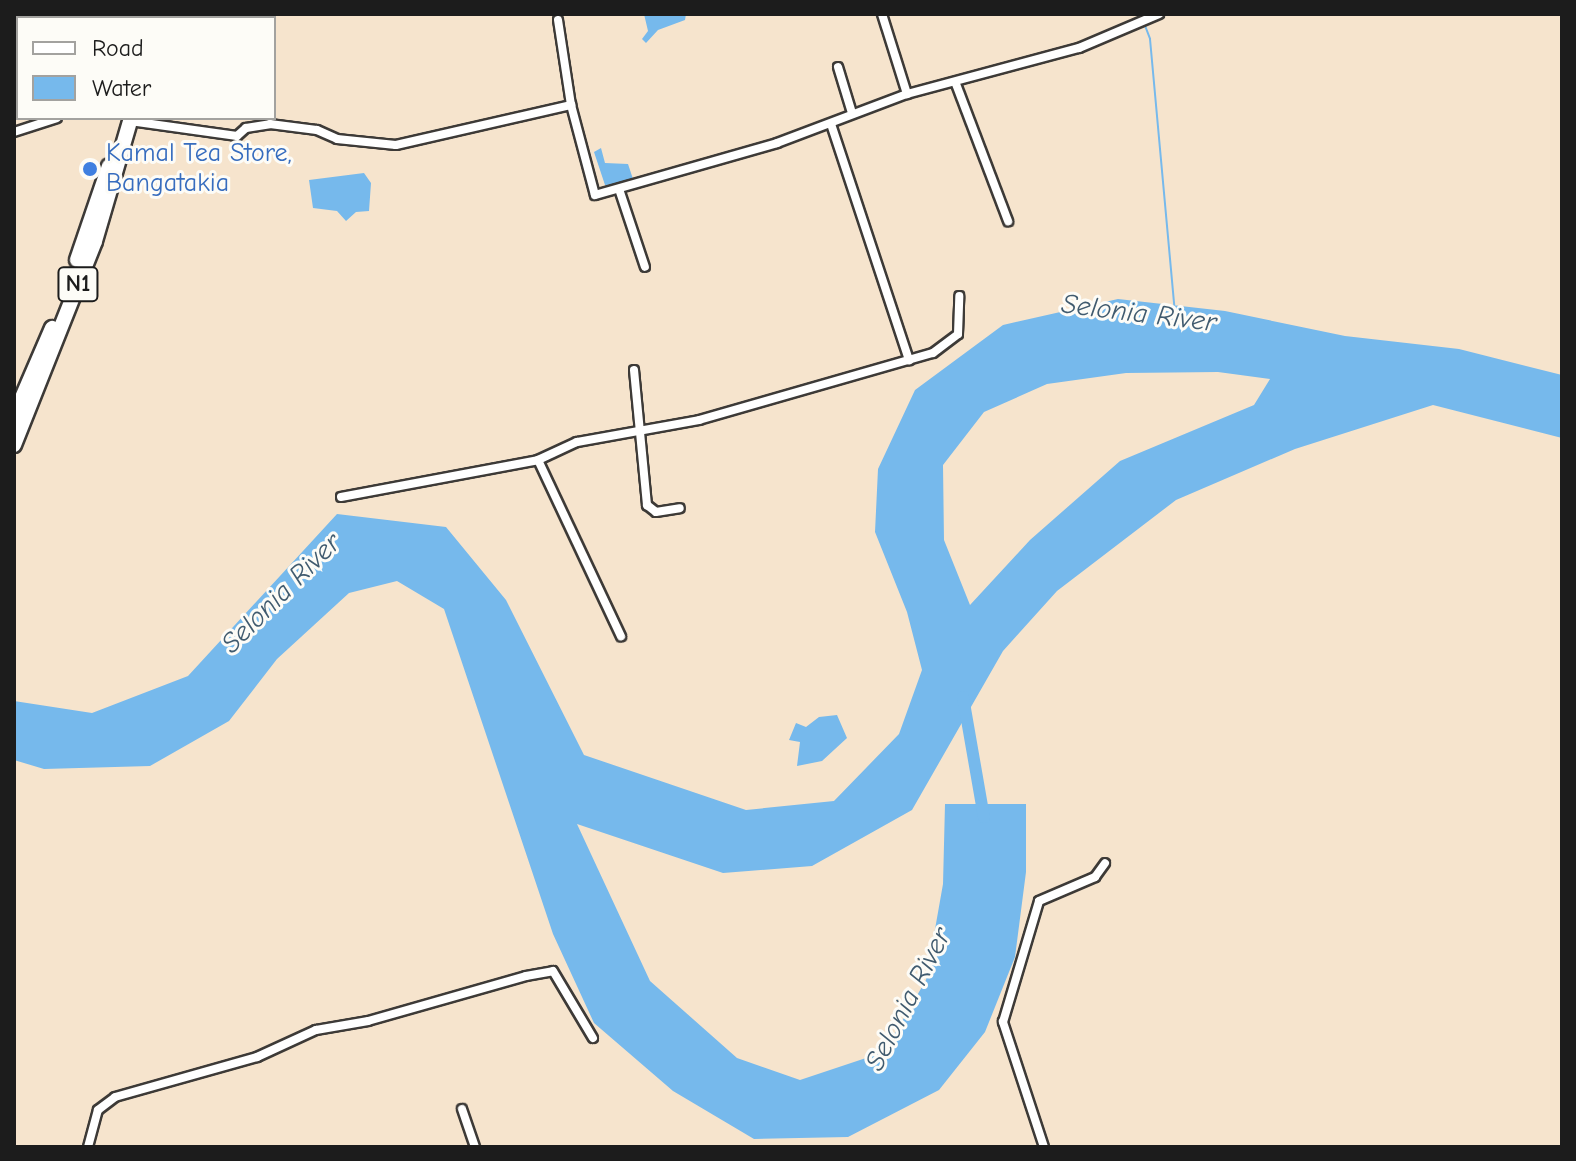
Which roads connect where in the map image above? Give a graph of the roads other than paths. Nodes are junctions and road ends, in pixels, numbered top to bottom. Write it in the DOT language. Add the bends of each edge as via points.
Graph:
graph roads {
  1 [pos="882,14"];
  2 [pos="1159,14"];
  3 [pos="558,20"];
  4 [pos="838,67"];
  5 [pos="956,84"];
  6 [pos="907,94"];
  7 [pos="571,105"];
  8 [pos="852,113"];
  9 [pos="51,120"];
  10 [pos="128,120"];
  11 [pos="128,120"];
  12 [pos="134,120"];
  13 [pos="831,124"];
  14 [pos="14,132"];
  15 [pos="619,189"];
  16 [pos="1008,221"];
  17 [pos="645,267"];
  18 [pos="959,296"];
  19 [pos="909,360"];
  20 [pos="634,370"];
  21 [pos="14,416"];
  22 [pos="640,432"];
  23 [pos="14,445"];
  24 [pos="538,460"];
  25 [pos="341,497"];
  26 [pos="680,508"];
  27 [pos="621,636"];
  28 [pos="1105,863"];
  29 [pos="593,1038"];
  30 [pos="462,1109"];
  31 [pos="88,1147"];
  32 [pos="475,1147"];
  33 [pos="1044,1147"];
  1 -- 6 [label="street"];
  2 -- 5 [label="street" via="1079,48"];
  3 -- 7 [label="street"];
  4 -- 8 [label="street"];
  5 -- 6 [label="street"];
  5 -- 16 [label="street"];
  6 -- 8 [label="street"];
  7 -- 12 [label="street" via="396,145 270,124 246,128 237,136"];
  7 -- 15 [label="street" via="595,195"];
  8 -- 13 [label="street"];
  9 -- 14 [label="street"];
  10 -- 21 [label="highway, N1"];
  11 -- 23 [label="highway, N1" via="95,241"];
  13 -- 15 [label="street"];
  13 -- 19 [label="street"];
  15 -- 17 [label="street"];
  18 -- 19 [label="street" via="958,334 933,353"];
  19 -- 22 [label="street" via="770,402"];
  20 -- 22 [label="street"];
  22 -- 24 [label="street" via="577,442"];
  22 -- 26 [label="street" via="647,505 656,512"];
  24 -- 25 [label="street"];
  24 -- 27 [label="street"];
  28 -- 33 [label="street" via="1095,877 1039,901 1003,1022"];
  29 -- 31 [label="street" via="553,971 526,976 368,1021 316,1030 257,1057 115,1097 98,1110"];
  30 -- 32 [label="street"];
}
